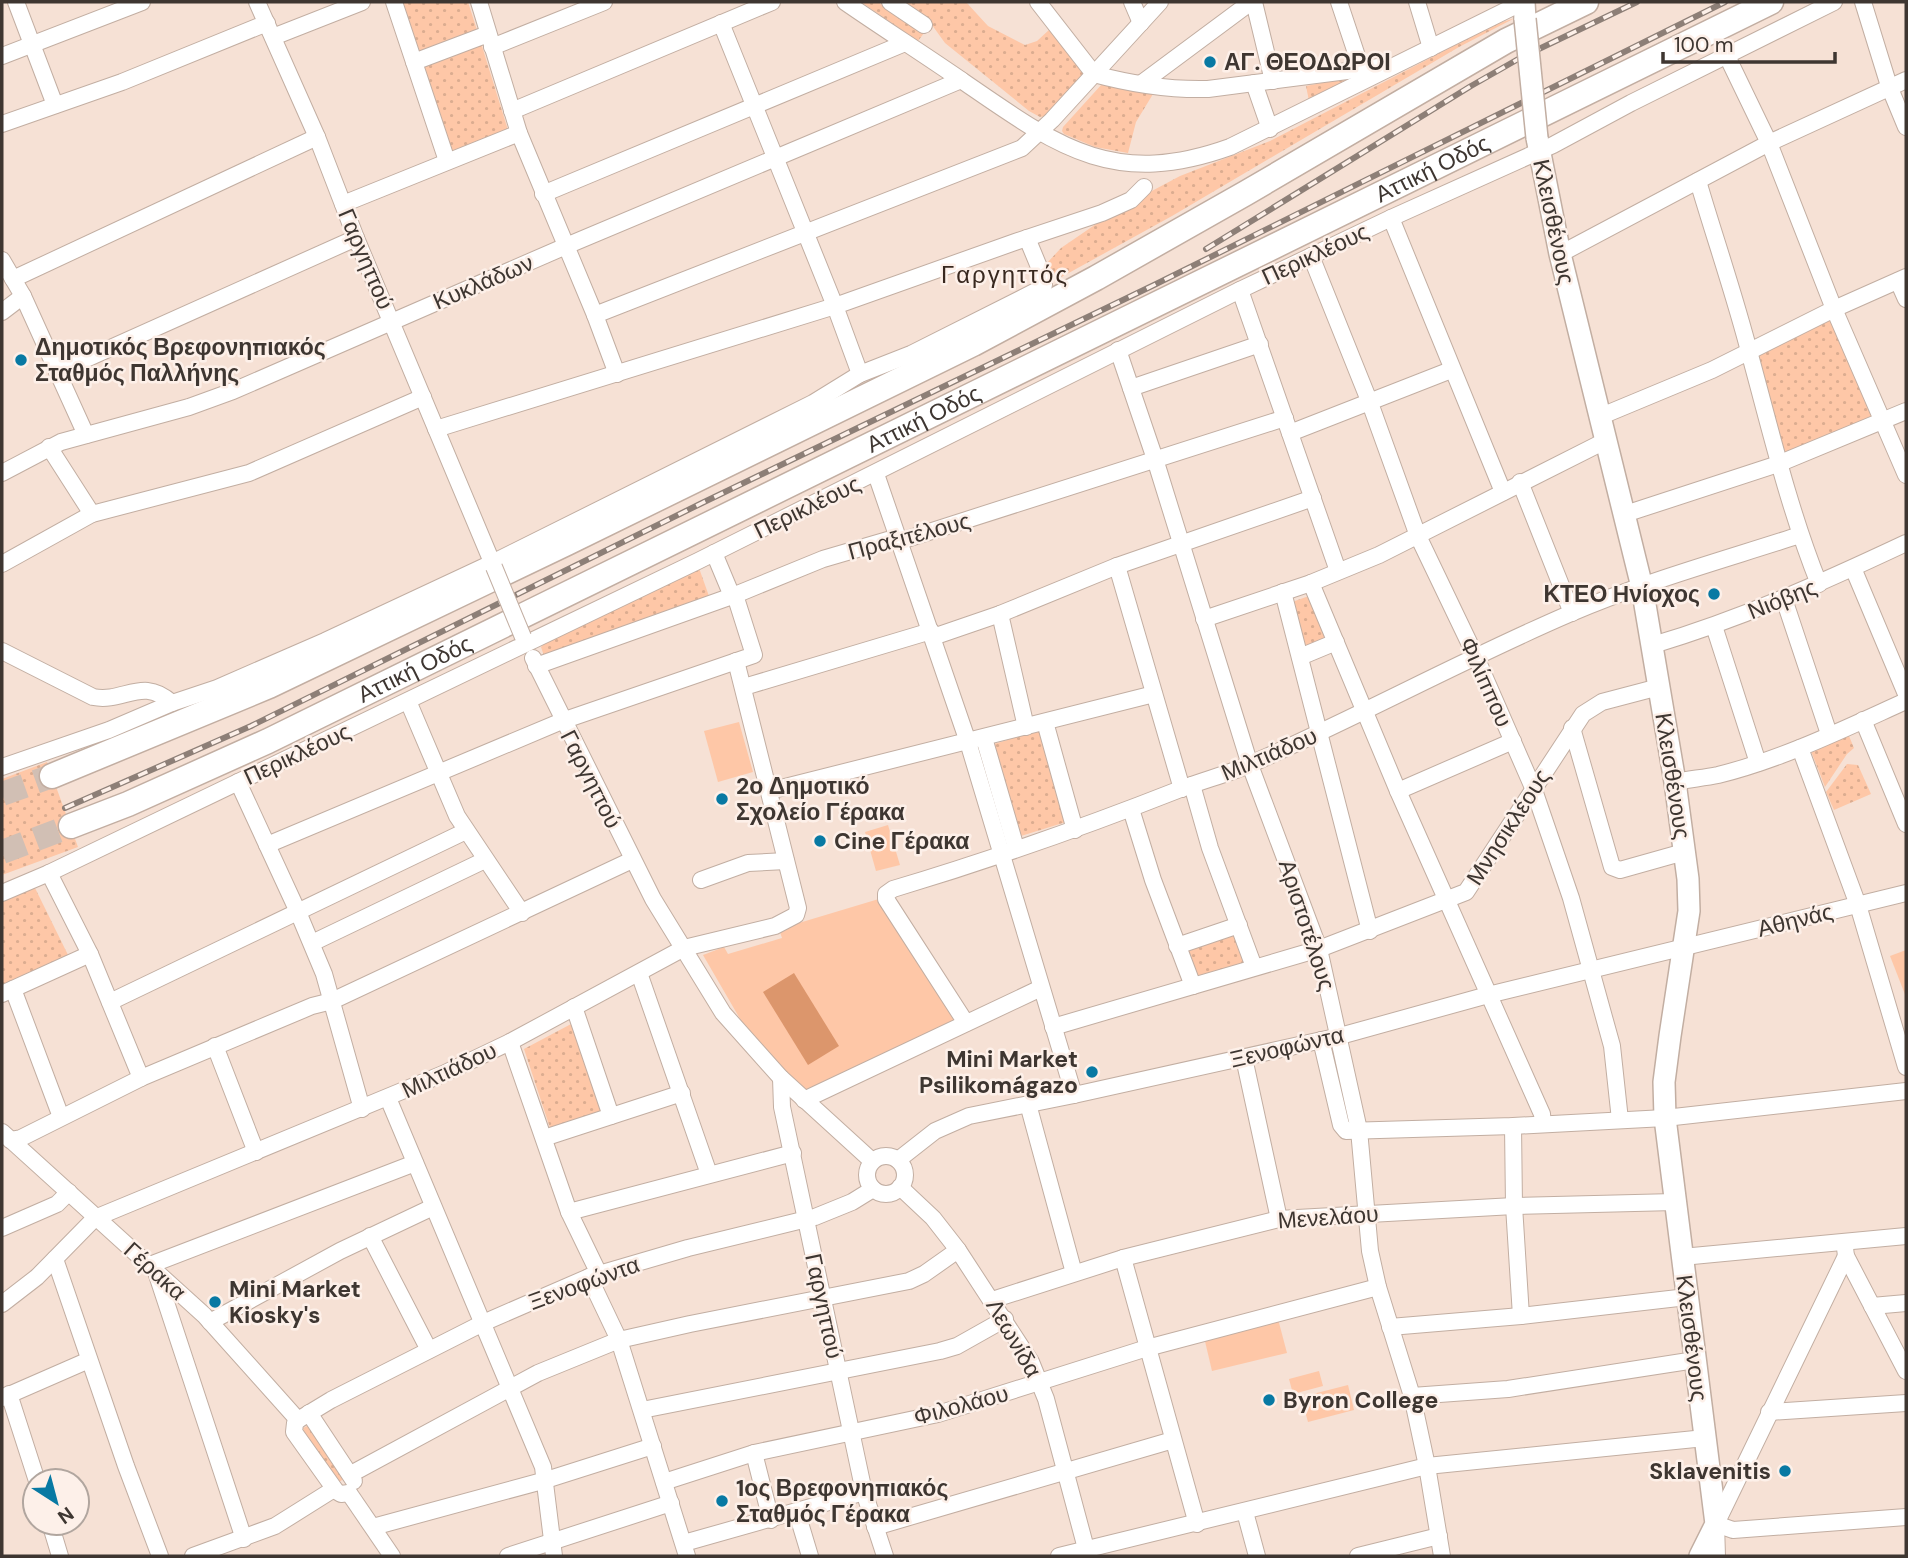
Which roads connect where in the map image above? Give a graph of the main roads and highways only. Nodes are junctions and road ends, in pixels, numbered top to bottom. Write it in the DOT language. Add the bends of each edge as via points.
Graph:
graph roads {
  1 [pos="1586,2"];
  2 [pos="1771,2"];
  3 [pos="1524,7"];
  4 [pos="52,776"];
  5 [pos="71,826"];
  6 [pos="1700,1556"];
  1 -- 4 [label="highway, Αττική Οδός" via="1506,41 1246,193 973,344 268,686"];
  2 -- 5 [label="highway, Αττική Οδός" via="314,718"];
  3 -- 6 [label="main road, Κλεισθένους, bridge" via="1538,145 1560,254 1642,587 1684,852 1689,904 1664,1082 1716,1524"];
}
